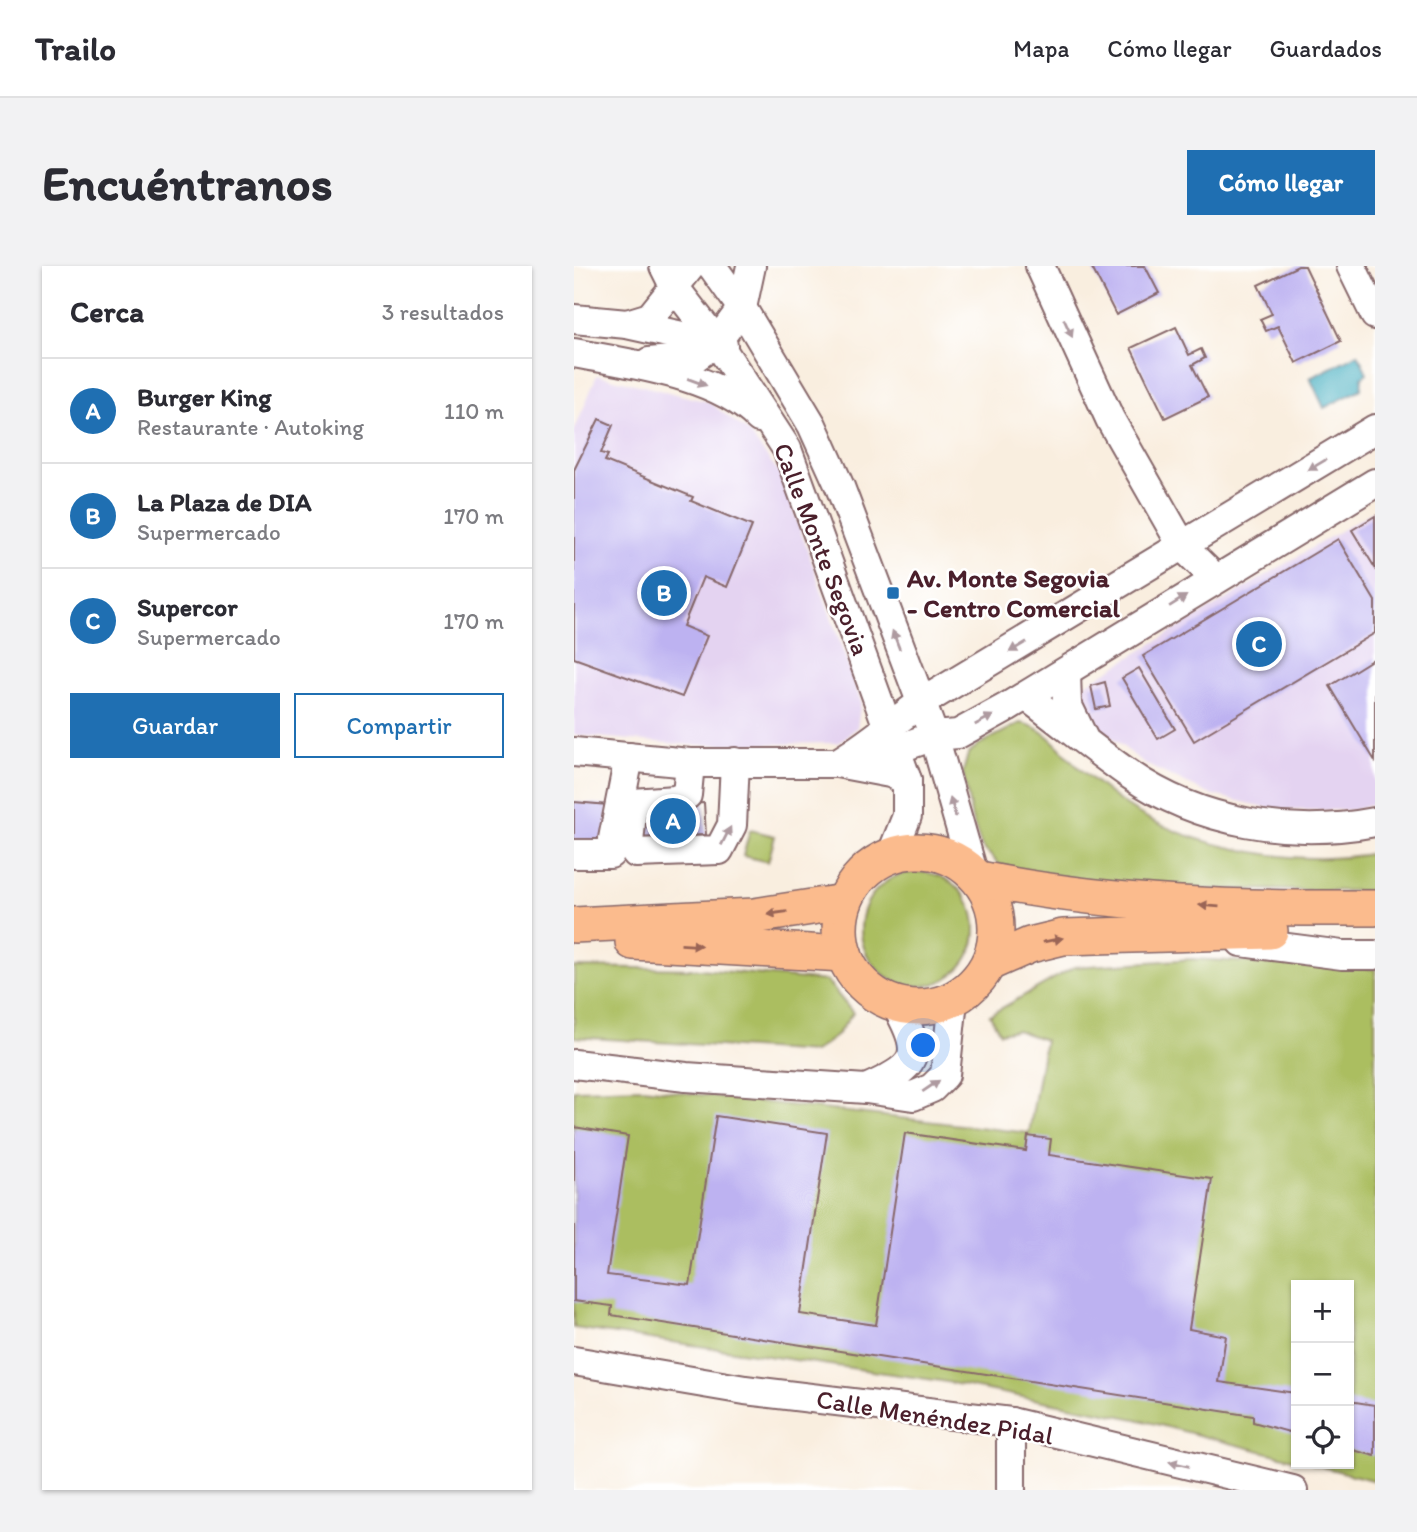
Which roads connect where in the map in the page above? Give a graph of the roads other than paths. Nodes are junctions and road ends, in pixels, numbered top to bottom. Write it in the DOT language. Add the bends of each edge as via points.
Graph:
graph roads {
  1 [pos="712,266"];
  2 [pos="751,266"];
  3 [pos="1040,266"];
  4 [pos="1351,266"];
  5 [pos="677,273"];
  6 [pos="742,308"];
  7 [pos="1375,315"];
  8 [pos="574,319"];
  9 [pos="627,324"];
  10 [pos="717,342"];
  11 [pos="574,353"];
  12 [pos="631,364"];
  13 [pos="812,425"];
  14 [pos="1375,429"];
  15 [pos="787,449"];
  16 [pos="1375,483"];
  17 [pos="1183,547"];
  18 [pos="1215,578"];
  19 [pos="1066,672"];
  20 [pos="1026,696"];
  21 [pos="921,703"];
  22 [pos="934,736"];
  23 [pos="893,737"];
  24 [pos="1084,739"];
  25 [pos="574,752"];
  26 [pos="629,757"];
  27 [pos="735,762"];
  28 [pos="691,763"];
  29 [pos="837,763"];
  30 [pos="907,780"];
  31 [pos="1375,821"];
  32 [pos="623,853"];
  33 [pos="574,854"];
  34 [pos="891,856"];
  35 [pos="976,876"];
  36 [pos="844,902"];
  37 [pos="1375,908"];
  38 [pos="574,925"];
  39 [pos="1375,928"];
  40 [pos="1179,934"];
  41 [pos="574,939"];
  42 [pos="1375,944"];
  43 [pos="844,954"];
  44 [pos="1375,955"];
  45 [pos="989,963"];
  46 [pos="953,1000"];
  47 [pos="896,1004"];
  48 [pos="574,1064"];
  49 [pos="866,1089"];
  50 [pos="574,1361"];
  51 [pos="1011,1422"];
  52 [pos="1011,1490"];
  53 [pos="1293,1490"];
  1 -- 6 [label="street, Calle Monte Segovia"];
  2 -- 6 [label="street"];
  3 -- 17 [label="street, one-way" via="1110,419"];
  4 -- 7 [label="street"];
  5 -- 9 [label="street" via="650,317"];
  5 -- 10 [label="street, Calle Monte Segovia"];
  6 -- 10 [label="street"];
  6 -- 13 [label="street, Calle Monte Segovia"];
  8 -- 9 [label="street"];
  9 -- 10 [label="street"];
  10 -- 12 [label="street" via="694,358"];
  10 -- 13 [label="street" via="751,358"];
  10 -- 15 [label="street, Calle Monte Segovia"];
  11 -- 12 [label="street"];
  12 -- 15 [label="street, one-way" via="719,390 753,413"];
  21 -- 13 [label="street, Calle Monte Segovia, one-way"];
  14 -- 17 [label="street, one-way"];
  15 -- 23 [label="street, Calle Monte Segovia"];
  16 -- 18 [label="street"];
  17 -- 18 [label="street"];
  17 -- 21 [label="street, one-way"];
  19 -- 18 [label="street, one-way"];
  19 -- 20 [label="street"];
  19 -- 24 [label="street" via="1067,704"];
  22 -- 20 [label="street, one-way" via="958,734"];
  20 -- 24 [label="street"];
  21 -- 22 [label="street, Calle Monte Segovia"];
  21 -- 23 [label="street"];
  22 -- 23 [label="street"];
  35 -- 22 [label="street, Calle Monte Segovia, one-way"];
  23 -- 29 [label="street"];
  23 -- 30 [label="street, Calle Monte Segovia"];
  24 -- 31 [label="street" via="1130,775 1187,805 1229,818 1278,828 1350,827"];
  25 -- 26 [label="street"];
  26 -- 28 [label="street"];
  26 -- 32 [label="street"];
  27 -- 28 [label="street"];
  27 -- 29 [label="street"];
  32 -- 27 [label="street, one-way" via="719,850 732,825"];
  28 -- 32 [label="street" via="687,795 633,803 629,844"];
  29 -- 30 [label="street"];
  30 -- 34 [label="street, Calle Monte Segovia" via="907,816"];
  32 -- 33 [label="street"];
  34 -- 35 [label="main road" via="908,851 943,855"];
  34 -- 36 [label="main road" via="863,875"];
  37 -- 35 [label="main road, one-way" via="1244,909 1036,890"];
  35 -- 45 [label="main road" via="989,894 996,919"];
  36 -- 38 [label="main road, one-way" via="754,916"];
  36 -- 43 [label="main road" via="840,928"];
  39 -- 40 [label="main road"];
  40 -- 42 [label="street"];
  40 -- 44 [label="street" via="1342,955"];
  45 -- 40 [label="main road, one-way" via="1063,937"];
  41 -- 43 [label="main road, one-way"];
  43 -- 47 [label="main road" via="864,986"];
  45 -- 46 [label="main road" via="971,987"];
  46 -- 47 [label="main road" via="929,1007"];
  49 -- 46 [label="street, one-way" via="913,1096 932,1088 945,1075"];
  47 -- 49 [label="street" via="910,1029 914,1050 909,1065"];
  48 -- 49 [label="street"];
  50 -- 51 [label="street, Calle Menéndez Pidal" via="745,1390"];
  51 -- 52 [label="street"];
  53 -- 51 [label="street, Calle Menéndez Pidal, one-way"];
}
